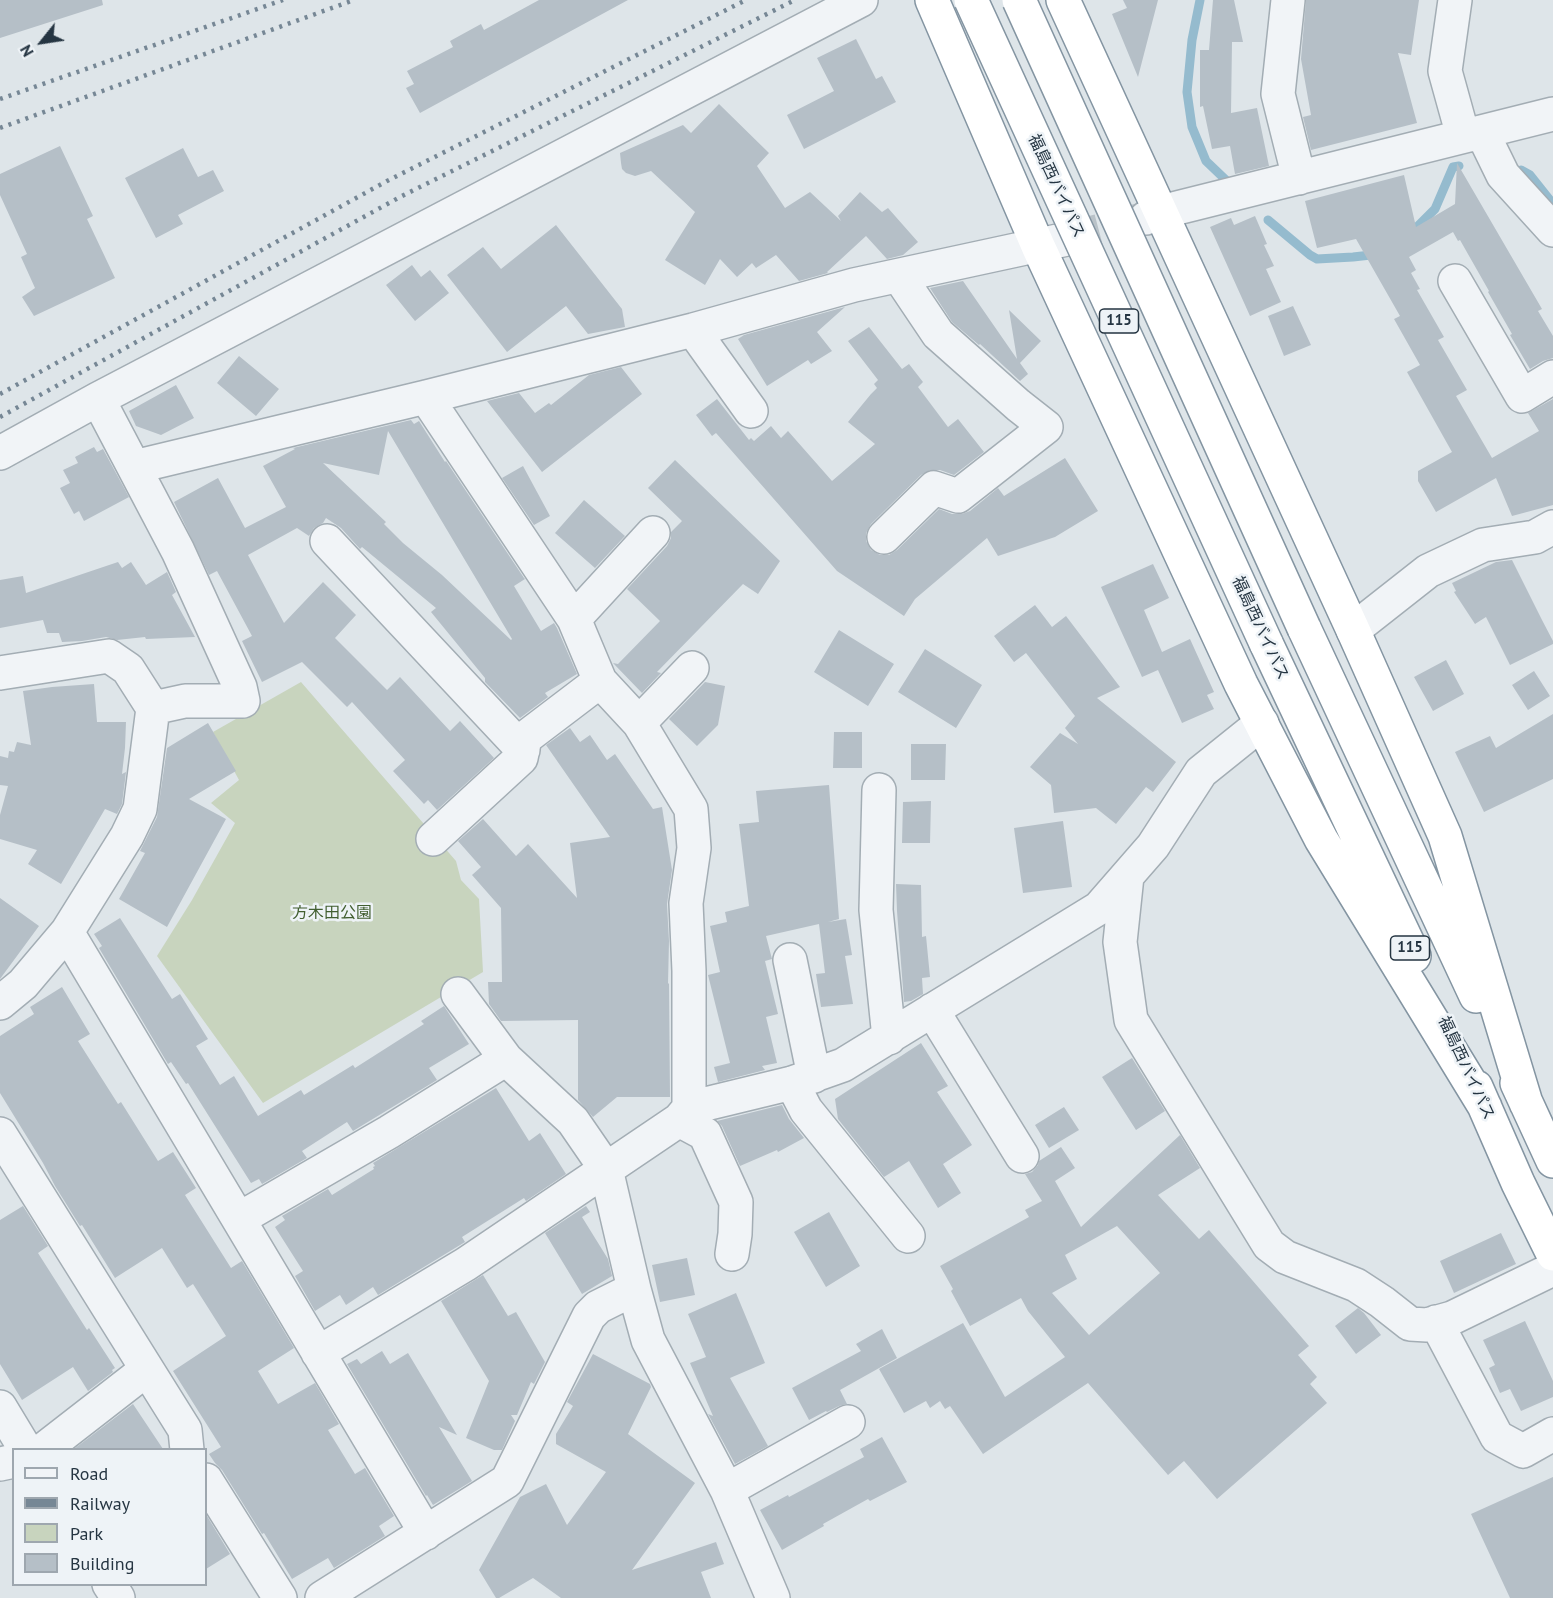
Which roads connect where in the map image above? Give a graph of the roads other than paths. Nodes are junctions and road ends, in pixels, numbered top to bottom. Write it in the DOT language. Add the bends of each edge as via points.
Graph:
graph roads {
  1 [pos="861,0"];
  2 [pos="932,0"];
  3 [pos="971,0"];
  4 [pos="1019,0"];
  5 [pos="1063,0"];
  6 [pos="1288,0"];
  7 [pos="1455,0"];
  8 [pos="1553,114"];
  9 [pos="1473,134"];
  10 [pos="1299,178"];
  11 [pos="1153,215"];
  12 [pos="1553,230"];
  13 [pos="1052,242"];
  14 [pos="899,276"];
  15 [pos="1455,281"];
  16 [pos="693,330"];
  17 [pos="1553,377"];
  18 [pos="426,397"];
  19 [pos="98,399"];
  20 [pos="751,411"];
  21 [pos="0,453"];
  22 [pos="134,466"];
  23 [pos="1553,527"];
  24 [pos="653,533"];
  25 [pos="884,537"];
  26 [pos="327,540"];
  27 [pos="574,619"];
  28 [pos="1353,630"];
  29 [pos="692,668"];
  30 [pos="0,673"];
  31 [pos="600,681"];
  32 [pos="153,708"];
  33 [pos="639,723"];
  34 [pos="1262,723"];
  35 [pos="523,750"];
  36 [pos="879,790"];
  37 [pos="434,839"];
  38 [pos="1127,876"];
  39 [pos="67,932"];
  40 [pos="790,960"];
  41 [pos="458,994"];
  42 [pos="0,1003"];
  43 [pos="932,1010"];
  44 [pos="889,1038"];
  45 [pos="506,1059"];
  46 [pos="803,1080"];
  47 [pos="1526,1103"];
  48 [pos="1485,1107"];
  49 [pos="684,1114"];
  50 [pos="0,1134"];
  51 [pos="1022,1156"];
  52 [pos="1553,1161"];
  53 [pos="606,1169"];
  54 [pos="239,1219"];
  55 [pos="908,1236"];
  56 [pos="732,1254"];
  57 [pos="1553,1254"];
  58 [pos="1553,1269"];
  59 [pos="634,1289"];
  60 [pos="1436,1322"];
  61 [pos="318,1353"];
  62 [pos="146,1370"];
  63 [pos="0,1407"];
  64 [pos="848,1422"];
  65 [pos="1553,1434"];
  66 [pos="25,1448"];
  67 [pos="44,1448"];
  68 [pos="187,1448"];
  69 [pos="207,1482"];
  70 [pos="727,1490"];
  71 [pos="426,1533"];
  72 [pos="280,1598"];
  73 [pos="322,1598"];
  74 [pos="773,1598"];
  1 -- 19 [label="street"];
  2 -- 13 [label="highway"];
  3 -- 48 [label="highway, 福島西バイパス / 115, bridge" via="1266,643"];
  4 -- 47 [label="highway, 115, bridge" via="1304,628"];
  5 -- 11 [label="highway"];
  6 -- 10 [label="street" via="1278,94"];
  7 -- 9 [label="street" via="1445,70"];
  8 -- 9 [label="street"];
  9 -- 10 [label="street"];
  9 -- 12 [label="street" via="1503,176"];
  10 -- 11 [label="street"];
  11 -- 28 [label="highway"];
  13 -- 14 [label="street"];
  13 -- 34 [label="highway" via="1241,684"];
  14 -- 16 [label="street"];
  14 -- 25 [label="street" via="938,334 1046,427 958,496 934,488"];
  15 -- 17 [label="street" via="1522,396"];
  16 -- 18 [label="street"];
  16 -- 20 [label="street"];
  18 -- 22 [label="street"];
  18 -- 27 [label="street"];
  19 -- 21 [label="street"];
  19 -- 22 [label="street"];
  22 -- 32 [label="street" via="183,562 243,701 185,701"];
  23 -- 28 [label="street" via="1535,537 1483,545 1428,571"];
  24 -- 27 [label="street"];
  26 -- 35 [label="street"];
  27 -- 31 [label="street"];
  28 -- 47 [label="highway" via="1445,836"];
  29 -- 33 [label="street"];
  30 -- 32 [label="street" via="109,656 128,669"];
  31 -- 33 [label="street"];
  31 -- 35 [label="street" via="525,738"];
  32 -- 39 [label="street" via="140,809"];
  33 -- 49 [label="street" via="691,809 694,848 686,903 689,971"];
  34 -- 38 [label="street" via="1201,772 1153,846"];
  34 -- 48 [label="highway" via="1321,839"];
  35 -- 37 [label="street" via="521,758"];
  36 -- 44 [label="street" via="876,910"];
  38 -- 43 [label="street" via="1099,908"];
  38 -- 60 [label="street" via="1120,942 1131,1020 1269,1245 1285,1257 1356,1285 1410,1324 1427,1326"];
  39 -- 42 [label="street" via="23,984"];
  39 -- 54 [label="street"];
  40 -- 46 [label="street"];
  41 -- 45 [label="street"];
  43 -- 44 [label="street"];
  43 -- 51 [label="street"];
  44 -- 46 [label="street" via="843,1065"];
  45 -- 53 [label="street" via="573,1121"];
  45 -- 54 [label="street"];
  46 -- 49 [label="street"];
  46 -- 55 [label="street" via="806,1110"];
  47 -- 52 [label="highway, 115"];
  48 -- 57 [label="highway, 福島西バイパス / 115"];
  49 -- 53 [label="street"];
  49 -- 56 [label="street" via="705,1134 736,1202"];
  50 -- 62 [label="street"];
  53 -- 59 [label="street"];
  53 -- 61 [label="street" via="466,1264"];
  54 -- 61 [label="street"];
  58 -- 60 [label="street"];
  59 -- 70 [label="street" via="648,1340"];
  59 -- 71 [label="street" via="598,1307 589,1316 507,1481"];
  60 -- 65 [label="street" via="1497,1437 1523,1451"];
  61 -- 71 [label="street"];
  62 -- 67 [label="street"];
  62 -- 68 [label="street" via="184,1431"];
  63 -- 66 [label="street"];
  64 -- 70 [label="street"];
  69 -- 72 [label="street"];
  70 -- 74 [label="street"];
  71 -- 73 [label="street"];
}
